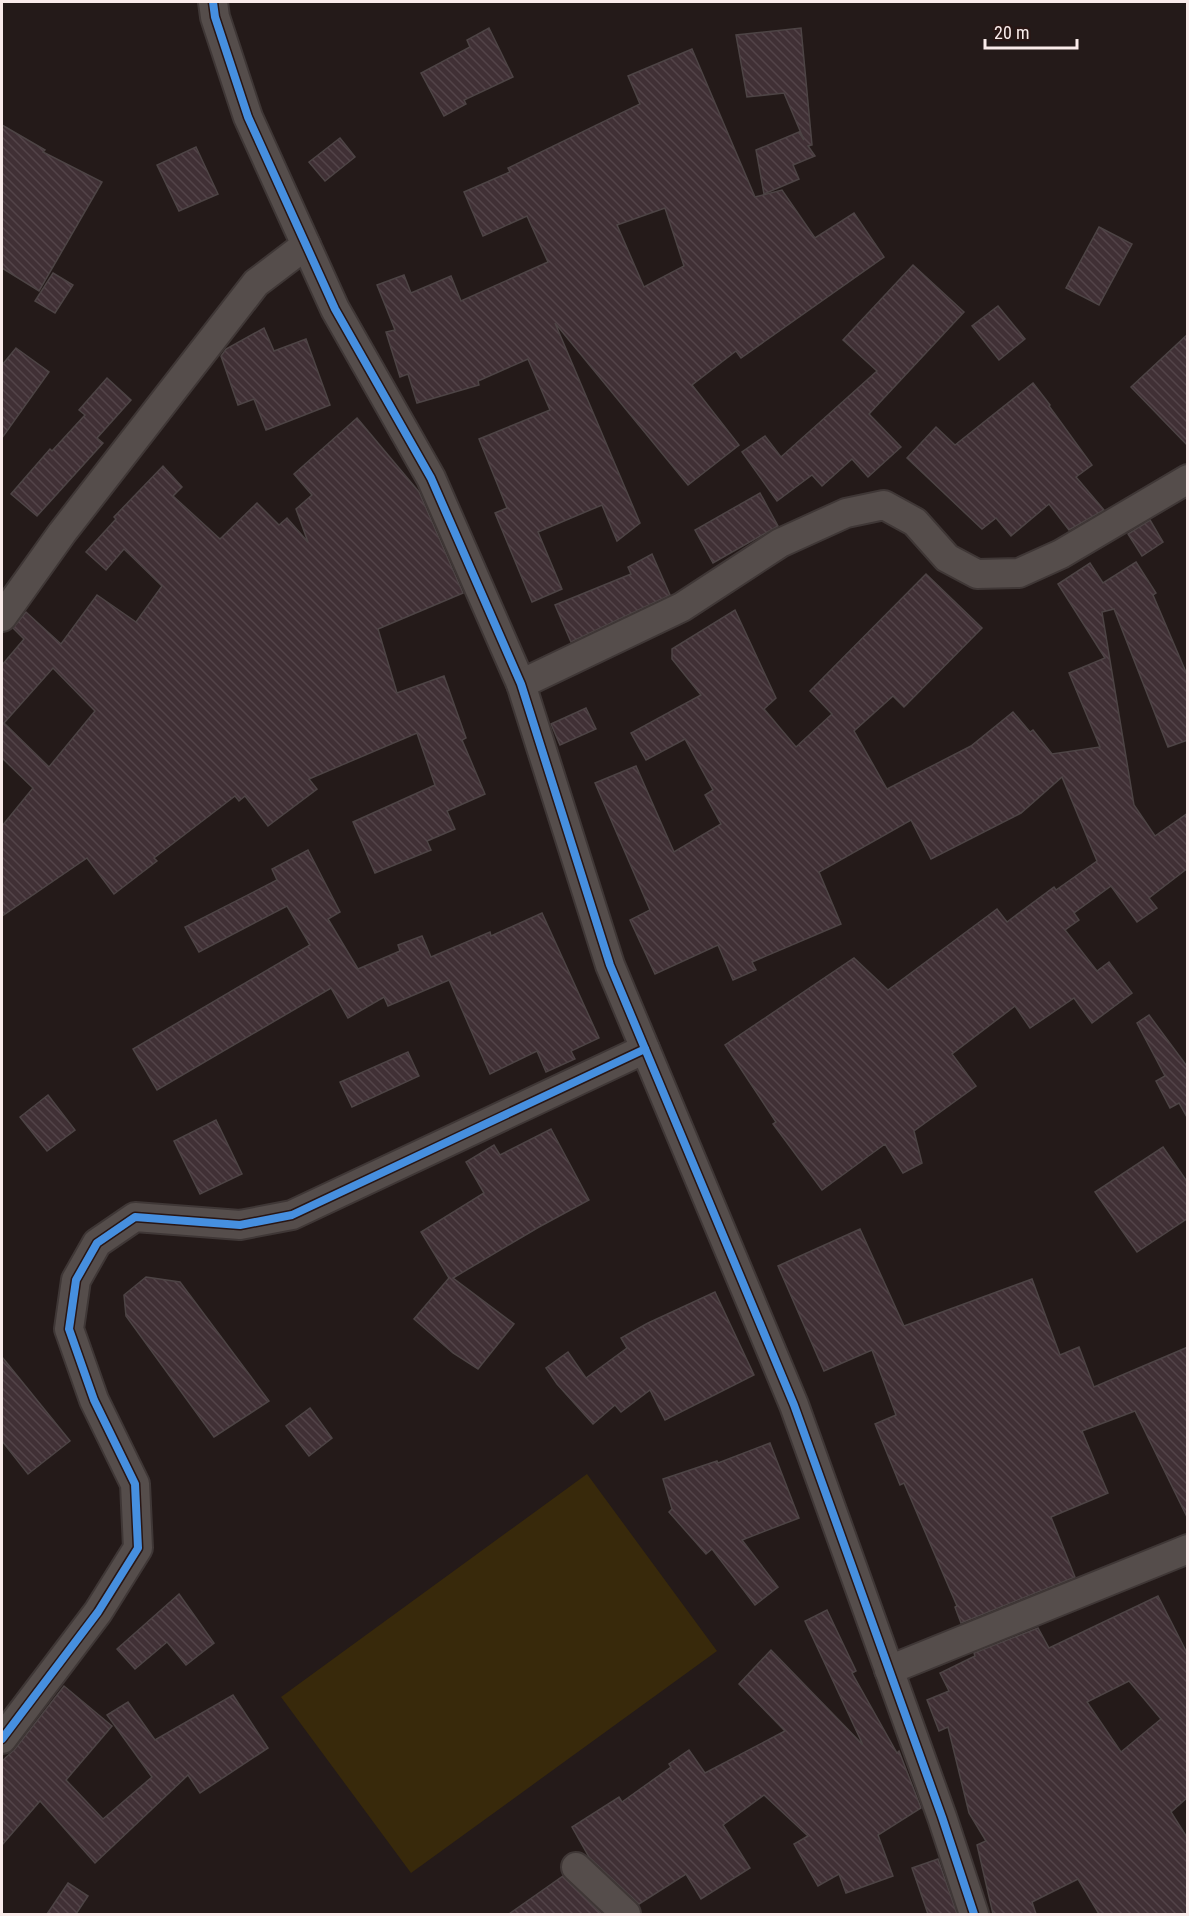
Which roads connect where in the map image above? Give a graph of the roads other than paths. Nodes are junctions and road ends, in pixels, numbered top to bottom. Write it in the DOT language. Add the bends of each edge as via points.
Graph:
graph roads {
  1 [pos="213,2"];
  2 [pos="306,245"];
  3 [pos="1188,480"];
  4 [pos="2,617"];
  5 [pos="521,684"];
  6 [pos="645,1049"];
  7 [pos="1188,1549"];
  8 [pos="889,1670"];
  9 [pos="2,1739"];
  10 [pos="576,1867"];
  11 [pos="626,1914"];
  12 [pos="974,1914"];
  1 -- 2 [label="street" via="248,117"];
  2 -- 4 [label="street" via="256,283"];
  2 -- 5 [label="street" via="335,309 431,478"];
  3 -- 5 [label="street" via="1061,555 1018,573 977,574 947,558 915,522 884,505 846,513 780,543 682,607"];
  5 -- 6 [label="street" via="610,965"];
  6 -- 8 [label="street" via="794,1405"];
  6 -- 9 [label="street" via="292,1215 240,1226 135,1217 98,1243 76,1280 69,1329 94,1400 135,1484 138,1548 98,1612"];
  7 -- 8 [label="street"];
  8 -- 12 [label="street"];
  10 -- 11 [label="street"];
}
